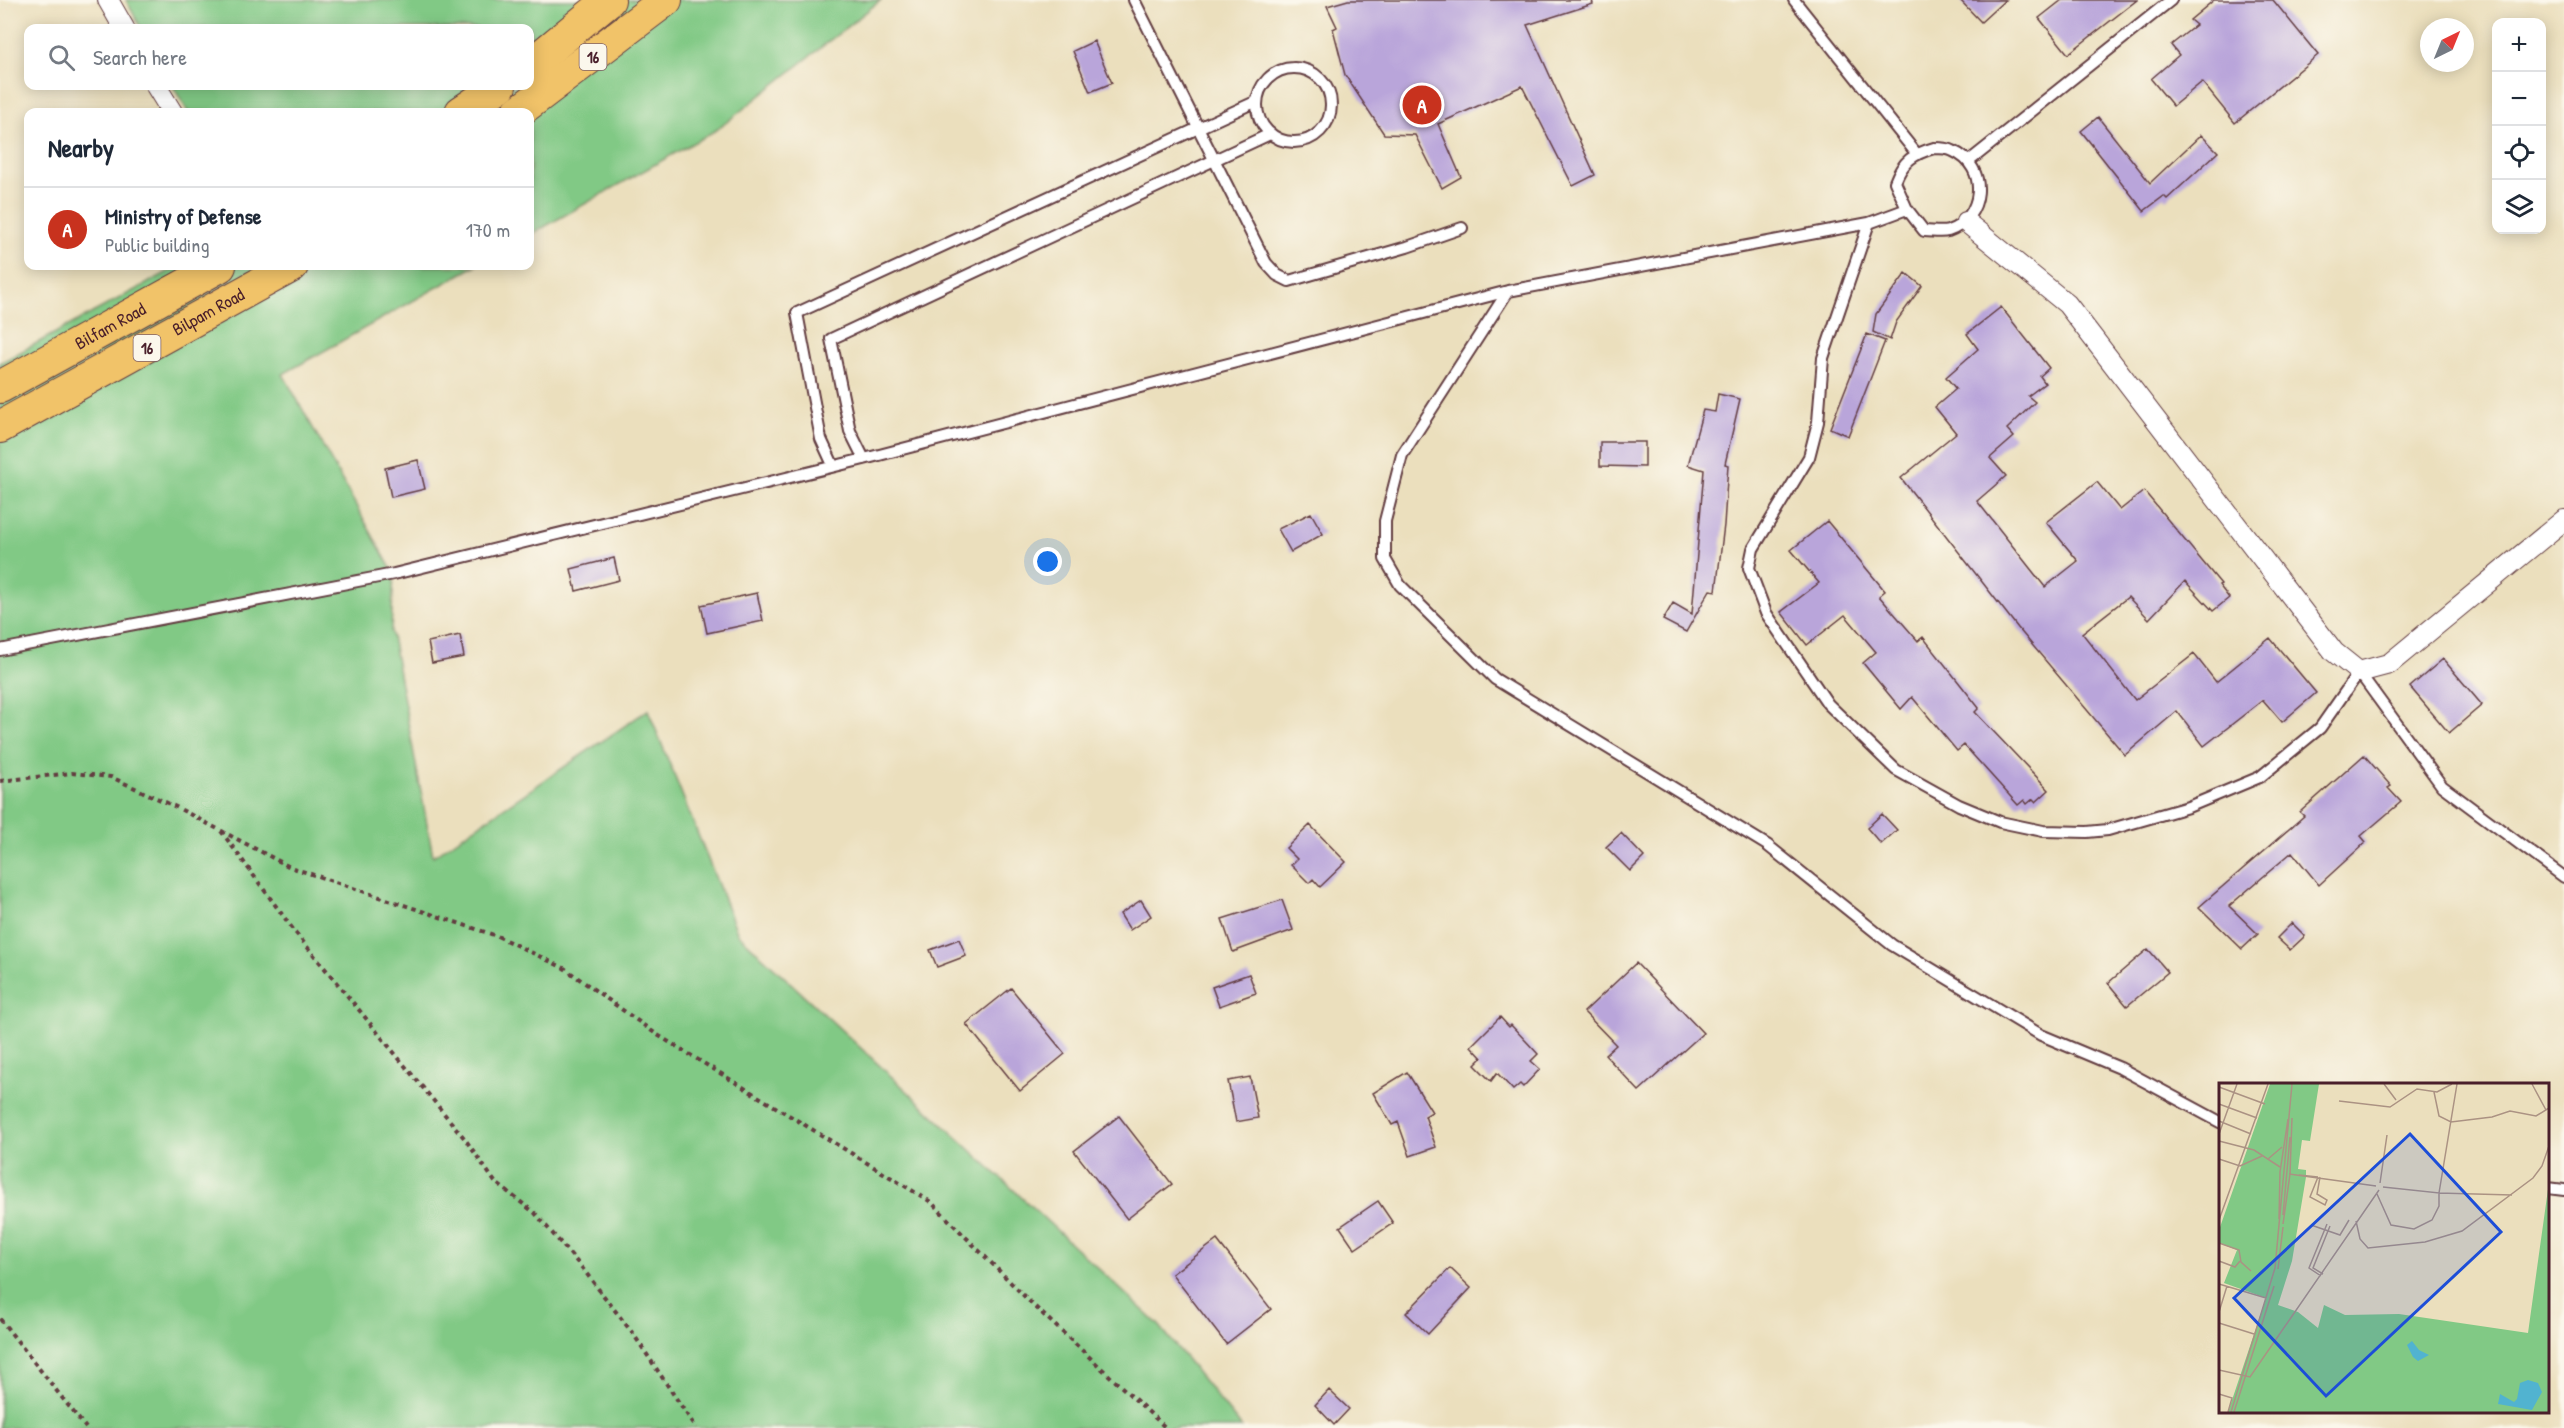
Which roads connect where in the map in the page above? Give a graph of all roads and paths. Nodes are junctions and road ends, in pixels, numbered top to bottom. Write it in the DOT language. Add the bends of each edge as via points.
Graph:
graph roads {
  1 [pos="108,0"];
  2 [pos="609,0"];
  3 [pos="666,0"];
  4 [pos="1134,0"];
  5 [pos="1794,0"];
  6 [pos="2171,0"];
  7 [pos="122,24"];
  8 [pos="534,62"];
  9 [pos="158,90"];
  10 [pos="494,90"];
  11 [pos="1257,101"];
  12 [pos="170,108"];
  13 [pos="467,108"];
  14 [pos="523,108"];
  15 [pos="1197,129"];
  16 [pos="1270,134"];
  17 [pos="1916,153"];
  18 [pos="1215,162"];
  19 [pos="1968,162"];
  20 [pos="1907,209"];
  21 [pos="1966,222"];
  22 [pos="1869,223"];
  23 [pos="1462,228"];
  24 [pos="213,270"];
  25 [pos="285,270"];
  26 [pos="1508,291"];
  27 [pos="0,387"];
  28 [pos="0,427"];
  29 [pos="864,459"];
  30 [pos="833,465"];
  31 [pos="2564,520"];
  32 [pos="0,650"];
  33 [pos="2359,672"];
  34 [pos="0,781"];
  35 [pos="220,830"];
  36 [pos="2564,877"];
  37 [pos="2219,1121"];
  38 [pos="2549,1188"];
  39 [pos="2564,1190"];
  40 [pos="0,1319"];
  41 [pos="86,1428"];
  42 [pos="696,1428"];
  43 [pos="1166,1428"];
  1 -- 7 [label="street"];
  2 -- 8 [label="main road, 16"];
  3 -- 14 [label="main road, 16"];
  4 -- 15 [label="lane"];
  5 -- 17 [label="lane"];
  6 -- 19 [label="lane"];
  9 -- 12 [label="street"];
  10 -- 13 [label="main road"];
  11 -- 15 [label="lane"];
  11 -- 16 [label="lane" via="1259,120"];
  11 -- 16 [label="lane" via="1263,84 1271,76 1293,68 1316,75 1330,95 1329,119 1312,138 1288,142"];
  15 -- 18 [label="lane"];
  15 -- 30 [label="lane" via="797,313 820,439"];
  16 -- 18 [label="lane"];
  17 -- 19 [label="lane" via="1934,147 1953,150"];
  17 -- 20 [label="lane" via="1902,165 1895,182"];
  18 -- 23 [label="lane" via="1266,262 1277,275 1289,281"];
  18 -- 29 [label="lane" via="831,339 850,431"];
  19 -- 21 [label="lane" via="1978,181 1978,203"];
  20 -- 21 [label="lane" via="1924,231 1947,232"];
  20 -- 22 [label="lane"];
  21 -- 33 [label="street" via="2067,304 2334,652"];
  22 -- 26 [label="lane"];
  22 -- 33 [label="lane" via="1823,358 1818,422 1809,457 1752,549 1749,568 1766,613 1828,704 1896,770 1959,805 2000,822 2043,831 2108,830 2188,807 2260,777 2320,728"];
  24 -- 27 [label="main road, Bilfam Road / 16"];
  25 -- 28 [label="main road, Bilpam Road / 16"];
  26 -- 29 [label="lane"];
  26 -- 37 [label="lane" via="1402,455 1385,521 1385,559 1400,585 1495,679 1767,845 1892,945 2041,1035 2120,1068"];
  29 -- 30 [label="lane"];
  30 -- 32 [label="lane" via="394,574"];
  31 -- 33 [label="street" via="2389,664"];
  33 -- 36 [label="lane" via="2442,786"];
  34 -- 35 [label="path" via="72,773 111,777"];
  35 -- 42 [label="path" via="295,932 465,1138 495,1182 535,1214 583,1269 634,1335"];
  35 -- 43 [label="path" via="290,867 497,936 564,968 656,1034 931,1202 1033,1305"];
  38 -- 39 [label="lane"];
  40 -- 41 [label="path"];
}
